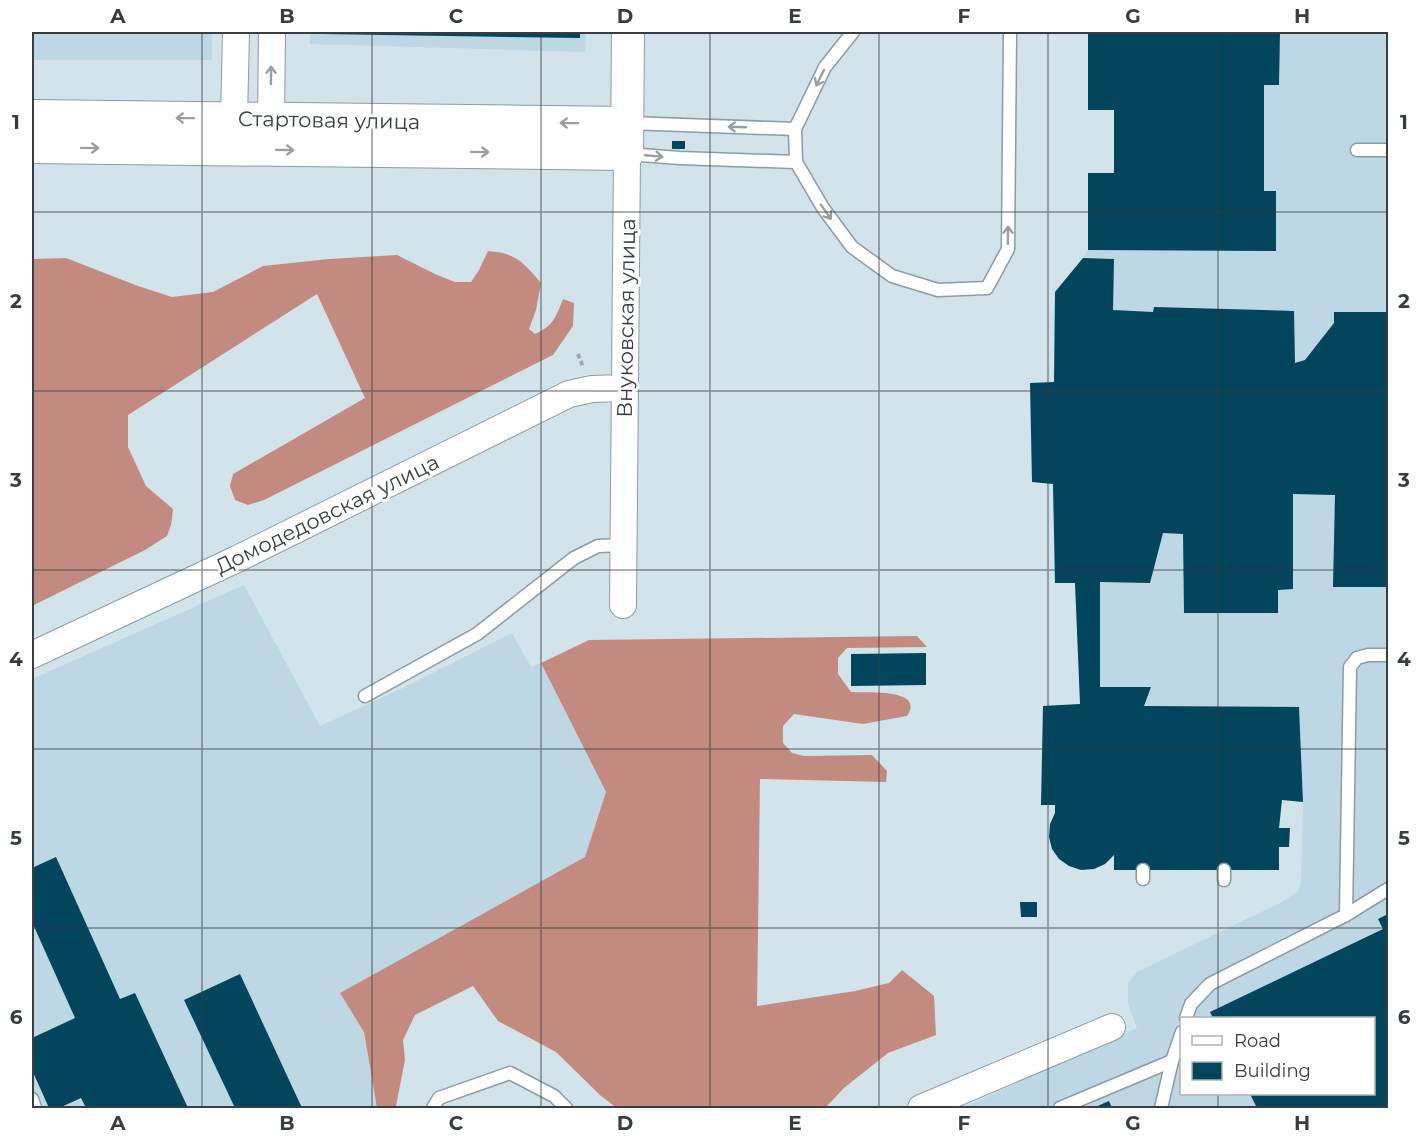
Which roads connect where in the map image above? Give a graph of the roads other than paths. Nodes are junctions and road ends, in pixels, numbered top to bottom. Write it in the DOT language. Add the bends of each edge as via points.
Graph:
graph roads {
  1 [pos="236,32"];
  2 [pos="272,32"];
  3 [pos="628,32"];
  4 [pos="853,32"];
  5 [pos="1010,32"];
  6 [pos="32,116"];
  7 [pos="234,119"];
  8 [pos="271,119"];
  9 [pos="627,123"];
  10 [pos="795,129"];
  11 [pos="32,147"];
  12 [pos="250,150"];
  13 [pos="1357,150"];
  14 [pos="1389,150"];
  15 [pos="627,154"];
  16 [pos="796,162"];
  17 [pos="625,388"];
  18 [pos="623,545"];
  19 [pos="623,605"];
  20 [pos="32,655"];
  21 [pos="1389,655"];
  22 [pos="364,696"];
  23 [pos="1389,889"];
  24 [pos="1346,915"];
  25 [pos="1186,1017"];
  26 [pos="1112,1028"];
  27 [pos="1180,1038"];
  28 [pos="1172,1061"];
  29 [pos="32,1099"];
  30 [pos="35,1108"];
  31 [pos="433,1108"];
  32 [pos="566,1108"];
  33 [pos="921,1108"];
  34 [pos="1060,1108"];
  35 [pos="1161,1108"];
  1 -- 7 [label="street"];
  8 -- 2 [label="street, one-way"];
  3 -- 9 [label="street, Внуковская улица"];
  4 -- 10 [label="lane, one-way" via="825,68"];
  16 -- 5 [label="lane, one-way" via="852,247 892,276 938,290 987,288 1008,249"];
  7 -- 6 [label="street, Стартовая улица, one-way"];
  7 -- 8 [label="street, Стартовая улица"];
  7 -- 12 [label="street"];
  9 -- 8 [label="street, Стартовая улица, one-way"];
  8 -- 12 [label="street"];
  10 -- 9 [label="lane, one-way"];
  9 -- 15 [label="street, Внуковская улица"];
  10 -- 16 [label="lane"];
  11 -- 12 [label="street, Стартовая улица, one-way"];
  12 -- 15 [label="street, Стартовая улица, one-way"];
  13 -- 14 [label="lane"];
  15 -- 16 [label="lane, one-way"];
  15 -- 17 [label="street, Внуковская улица"];
  17 -- 18 [label="street, Внуковская улица"];
  17 -- 20 [label="street, Домодедовская улица" via="569,394 237,559"];
  18 -- 19 [label="street, Внуковская улица"];
  18 -- 22 [label="lane" via="598,546 574,558 477,634"];
  21 -- 24 [label="lane" via="1357,658 1350,667"];
  23 -- 24 [label="lane"];
  24 -- 25 [label="lane" via="1210,984 1191,1004"];
  26 -- 33 [label="street"];
  27 -- 28 [label="lane"];
  28 -- 34 [label="lane"];
  28 -- 35 [label="lane"];
  29 -- 30 [label="lane"];
  31 -- 32 [label="lane" via="439,1098 510,1073 554,1096"];
}
